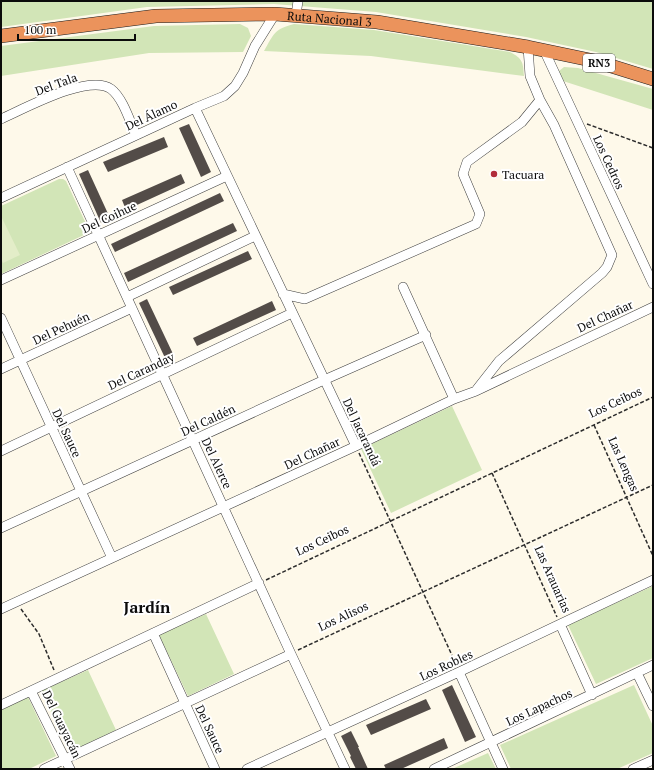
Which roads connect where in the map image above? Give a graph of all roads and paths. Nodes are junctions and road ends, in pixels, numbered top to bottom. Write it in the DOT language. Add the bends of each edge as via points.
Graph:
graph roads {
  1 [pos="298,1"];
  2 [pos="274,14"];
  3 [pos="296,15"];
  4 [pos="1,36"];
  5 [pos="528,47"];
  6 [pos="544,50"];
  7 [pos="653,79"];
  8 [pos="540,100"];
  9 [pos="195,108"];
  10 [pos="1,119"];
  11 [pos="577,120"];
  12 [pos="136,135"];
  13 [pos="653,148"];
  14 [pos="67,167"];
  15 [pos="227,176"];
  16 [pos="1,198"];
  17 [pos="99,235"];
  18 [pos="255,236"];
  19 [pos="1,280"];
  20 [pos="653,284"];
  21 [pos="403,287"];
  22 [pos="283,294"];
  23 [pos="127,297"];
  24 [pos="653,307"];
  25 [pos="132,308"];
  26 [pos="292,313"];
  27 [pos="1,318"];
  28 [pos="426,335"];
  29 [pos="20,360"];
  30 [pos="1,370"];
  31 [pos="163,374"];
  32 [pos="324,380"];
  33 [pos="476,391"];
  34 [pos="653,397"];
  35 [pos="454,399"];
  36 [pos="594,425"];
  37 [pos="51,427"];
  38 [pos="193,440"];
  39 [pos="356,446"];
  40 [pos="1,451"];
  41 [pos="492,474"];
  42 [pos="653,485"];
  43 [pos="81,491"];
  44 [pos="626,498"];
  45 [pos="224,507"];
  46 [pos="390,521"];
  47 [pos="1,528"];
  48 [pos="524,545"];
  49 [pos="653,556"];
  50 [pos="112,558"];
  51 [pos="653,580"];
  52 [pos="259,583"];
  53 [pos="422,592"];
  54 [pos="16,602"];
  55 [pos="1,609"];
  56 [pos="560,624"];
  57 [pos="153,633"];
  58 [pos="291,654"];
  59 [pos="653,665"];
  60 [pos="459,672"];
  61 [pos="637,673"];
  62 [pos="56,679"];
  63 [pos="32,691"];
  64 [pos="592,695"];
  65 [pos="185,703"];
  66 [pos="1,705"];
  67 [pos="653,706"];
  68 [pos="328,732"];
  69 [pos="491,742"];
  70 [pos="66,759"];
  71 [pos="653,760"];
  72 [pos="44,769"];
  73 [pos="70,769"];
  74 [pos="215,769"];
  75 [pos="247,769"];
  76 [pos="345,769"];
  77 [pos="434,769"];
  78 [pos="503,769"];
  79 [pos="633,769"];
  1 -- 3 [label="street"];
  2 -- 3 [label="highway, Ruta Nacional 3 / RN3"];
  2 -- 4 [label="highway, Ruta Nacional 3 / RN3" via="156,16"];
  2 -- 9 [label="street, Del Álamo" via="235,86 224,96"];
  3 -- 5 [label="highway, Ruta Nacional 3 / RN3" via="377,22"];
  5 -- 6 [label="highway, Ruta Nacional 3 / RN3"];
  5 -- 8 [label="street" via="530,76"];
  6 -- 7 [label="highway, Ruta Nacional 3 / RN3" via="595,61"];
  6 -- 11 [label="street, Los Cedros"];
  8 -- 22 [label="street" via="522,122 467,162 463,174 480,214 476,224 305,299"];
  8 -- 33 [label="street" via="554,125 612,255 602,273 499,361"];
  9 -- 12 [label="street, Del Álamo"];
  9 -- 15 [label="street, Del Jacarandá"];
  10 -- 12 [label="street, Del Tala" via="70,89 87,85 99,86 110,88 118,97"];
  11 -- 13 [label="path"];
  11 -- 20 [label="street, Los Cedros"];
  12 -- 14 [label="street, Del Álamo"];
  14 -- 16 [label="street, Del Álamo"];
  14 -- 17 [label="street, Del Alerce"];
  15 -- 17 [label="street, Del Coihue"];
  15 -- 18 [label="street, Del Jacarandá"];
  17 -- 19 [label="street, Del Coihue"];
  17 -- 23 [label="street, Del Alerce"];
  18 -- 22 [label="street, Del Jacarandá"];
  18 -- 23 [label="street"];
  21 -- 28 [label="street"];
  22 -- 26 [label="street, Del Jacarandá"];
  23 -- 25 [label="street, Del Alerce"];
  24 -- 33 [label="street, Del Chañar"];
  25 -- 29 [label="street, Del Pehuén"];
  25 -- 31 [label="street, Del Alerce"];
  26 -- 31 [label="street, Del Caranday"];
  26 -- 32 [label="street, Del Jacarandá"];
  27 -- 29 [label="street, Del Sauce"];
  28 -- 32 [label="street, Del Caldén"];
  28 -- 35 [label="street"];
  29 -- 30 [label="street, Del Pehuén"];
  29 -- 37 [label="street, Del Sauce"];
  31 -- 37 [label="street, Del Caranday"];
  31 -- 38 [label="street, Del Alerce"];
  32 -- 38 [label="street, Del Caldén"];
  32 -- 39 [label="street, Del Jacarandá"];
  33 -- 35 [label="street, Del Chañar"];
  34 -- 36 [label="path, Los Ceibos"];
  35 -- 39 [label="street, Del Chañar"];
  36 -- 41 [label="path, Los Ceibos"];
  36 -- 44 [label="path, Las Lengas"];
  37 -- 40 [label="street, Del Caranday"];
  37 -- 43 [label="street, Del Sauce"];
  38 -- 43 [label="street, Del Caldén"];
  38 -- 45 [label="street, Del Alerce"];
  39 -- 45 [label="street, Del Chañar"];
  39 -- 46 [label="path, Del Jacarandá"];
  41 -- 46 [label="path, Los Ceibos"];
  41 -- 48 [label="path, Las Arauarias"];
  42 -- 44 [label="path, Los Alisos"];
  43 -- 47 [label="street, Del Caldén"];
  43 -- 50 [label="street, Del Sauce"];
  44 -- 48 [label="path, Los Alisos"];
  44 -- 49 [label="path, Las Lengas"];
  45 -- 50 [label="street, Del Chañar"];
  45 -- 52 [label="street, Del Alerce"];
  46 -- 52 [label="path, Los Ceibos"];
  46 -- 53 [label="path, Del Jacarandá"];
  48 -- 53 [label="path, Los Alisos"];
  48 -- 56 [label="path, Las Arauarias"];
  50 -- 54 [label="street, Del Chañar"];
  51 -- 56 [label="street, Los Robles"];
  52 -- 57 [label="street"];
  52 -- 58 [label="street, Del Alerce"];
  53 -- 58 [label="path, Los Alisos"];
  53 -- 60 [label="path, Del Jacarandá"];
  54 -- 55 [label="street, Del Chañar"];
  54 -- 62 [label="path" via="39,634"];
  56 -- 60 [label="street, Los Robles"];
  56 -- 64 [label="street, Las Arauarias"];
  57 -- 62 [label="street"];
  57 -- 65 [label="street, Del Sauce"];
  58 -- 65 [label="street"];
  58 -- 68 [label="street, Del Alerce"];
  59 -- 61 [label="street, Los Lapachos"];
  60 -- 68 [label="street, Los Robles"];
  60 -- 69 [label="street"];
  61 -- 64 [label="street, Los Lapachos"];
  61 -- 67 [label="street"];
  62 -- 63 [label="street"];
  63 -- 66 [label="street"];
  63 -- 70 [label="street, Del Guayacán"];
  64 -- 69 [label="street, Los Lapachos"];
  65 -- 70 [label="street"];
  65 -- 74 [label="street, Del Sauce"];
  68 -- 75 [label="street, Los Robles"];
  68 -- 76 [label="street, Del Alerce"];
  69 -- 77 [label="street, Los Lapachos"];
  69 -- 78 [label="street"];
  70 -- 72 [label="street"];
  70 -- 73 [label="street, Del Guayacán"];
  71 -- 79 [label="street"];
}
